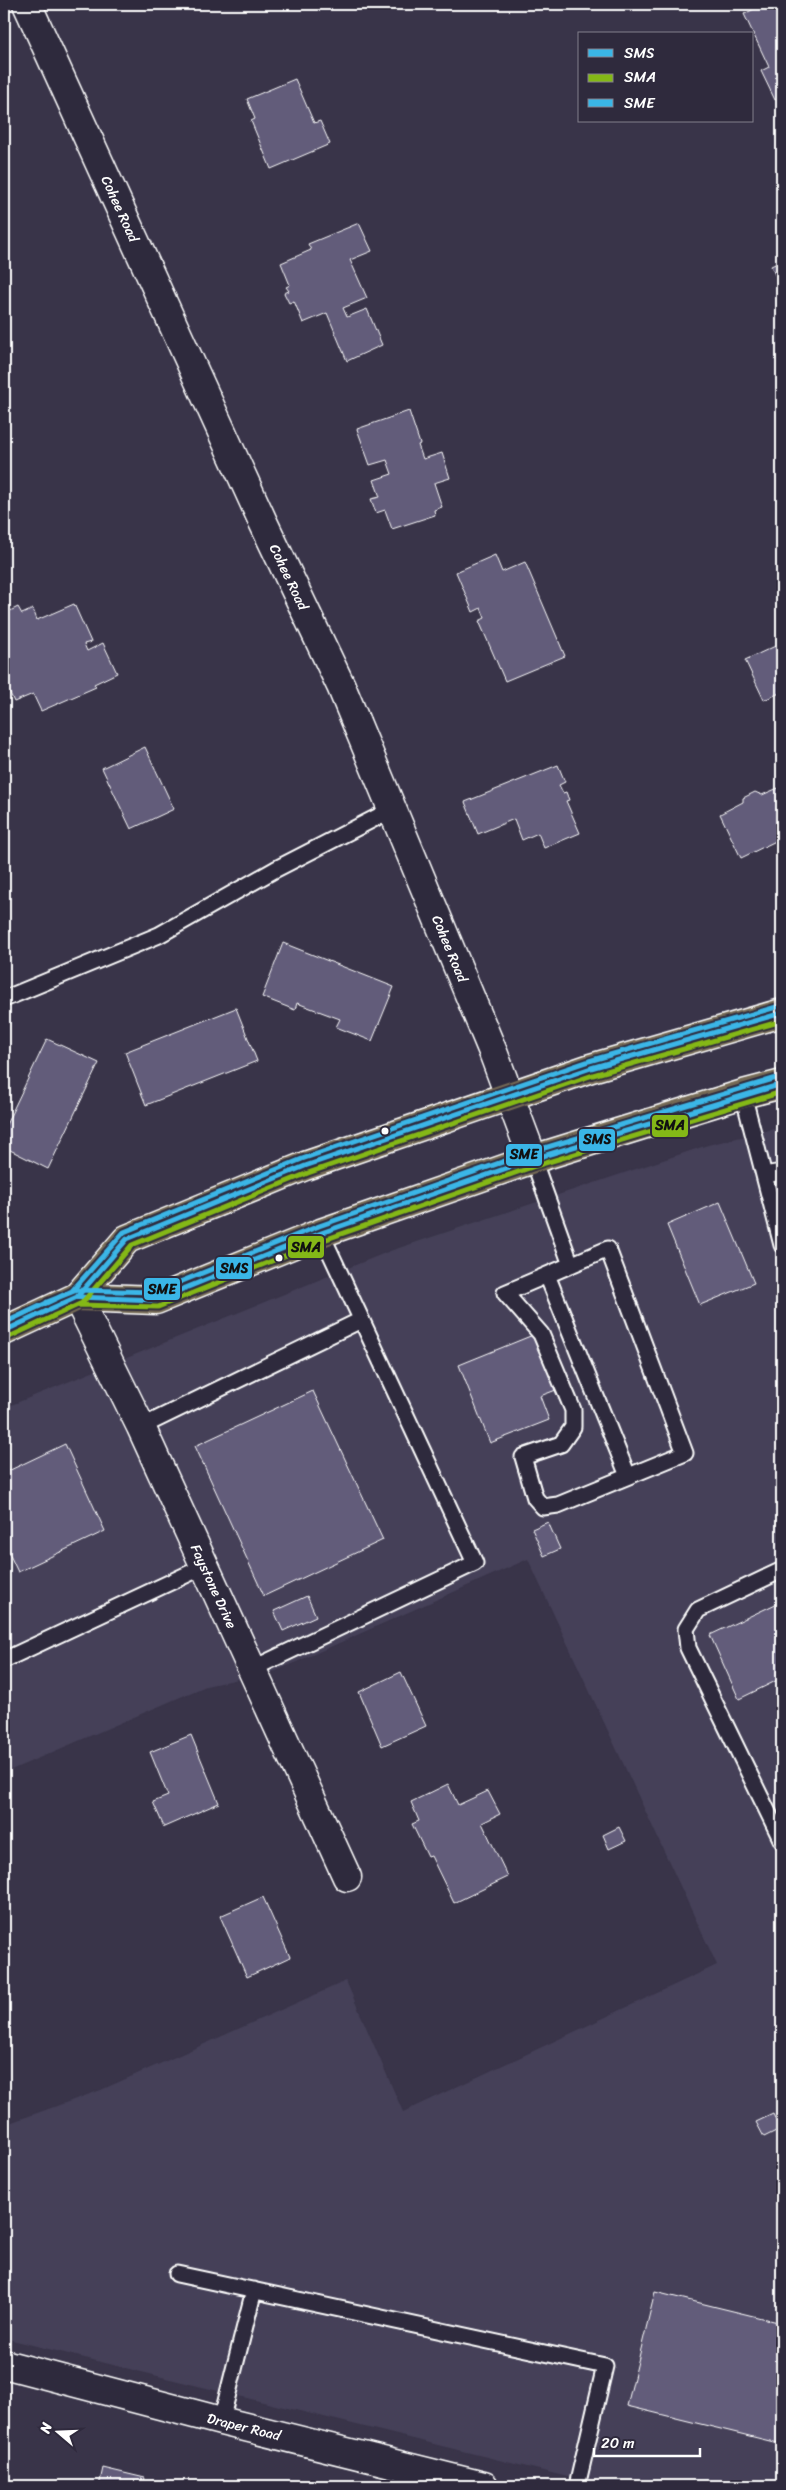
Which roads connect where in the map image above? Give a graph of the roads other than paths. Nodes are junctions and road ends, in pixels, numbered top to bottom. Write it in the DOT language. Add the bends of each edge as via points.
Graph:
graph roads {
  1 [pos="27,4"];
  2 [pos="393,808"];
  3 [pos="4,999"];
  4 [pos="782,1013"];
  5 [pos="782,1084"];
  6 [pos="743,1094"];
  7 [pos="510,1095"];
  8 [pos="533,1159"];
  9 [pos="782,1172"];
  10 [pos="764,1175"];
  11 [pos="321,1234"];
  12 [pos="782,1245"];
  13 [pos="571,1265"];
  14 [pos="547,1275"];
  15 [pos="77,1297"];
  16 [pos="361,1320"];
  17 [pos="4,1331"];
  18 [pos="141,1426"];
  19 [pos="628,1476"];
  20 [pos="205,1566"];
  21 [pos="782,1570"];
  22 [pos="4,1660"];
  23 [pos="252,1669"];
  24 [pos="782,1841"];
  25 [pos="347,1877"];
  26 [pos="177,2274"];
  27 [pos="254,2290"];
  28 [pos="4,2364"];
  29 [pos="221,2421"];
  30 [pos="484,2486"];
  31 [pos="577,2486"];
  1 -- 2 [label="street, Cohee Road" via="341,686"];
  2 -- 3 [label="lane" via="159,935"];
  2 -- 7 [label="street, Cohee Road"];
  4 -- 7 [label="main road"];
  5 -- 6 [label="main road"];
  6 -- 8 [label="main road"];
  6 -- 10 [label="lane"];
  7 -- 8 [label="street, Cohee Road"];
  7 -- 15 [label="main road" via="305,1166 127,1239"];
  8 -- 11 [label="main road"];
  8 -- 13 [label="lane"];
  9 -- 10 [label="lane"];
  10 -- 12 [label="lane"];
  11 -- 15 [label="main road" via="156,1300"];
  11 -- 16 [label="lane"];
  13 -- 14 [label="lane"];
  13 -- 19 [label="lane" via="608,1249 685,1453"];
  14 -- 19 [label="lane"];
  14 -- 19 [label="lane" via="505,1293 541,1334 573,1410 573,1427 561,1444 522,1457 535,1498 543,1507 558,1505"];
  15 -- 17 [label="main road"];
  15 -- 18 [label="street, Faystone Drive"];
  16 -- 18 [label="lane"];
  16 -- 23 [label="lane" via="475,1563"];
  18 -- 20 [label="street, Faystone Drive"];
  20 -- 22 [label="lane"];
  20 -- 23 [label="street, Faystone Drive"];
  21 -- 24 [label="lane" via="698,1610 686,1629 688,1648"];
  23 -- 25 [label="street, Faystone Drive"];
  26 -- 27 [label="lane"];
  27 -- 29 [label="lane"];
  27 -- 31 [label="lane" via="605,2366"];
  28 -- 29 [label="street, Draper Road"];
  29 -- 30 [label="street, Draper Road"];
}
